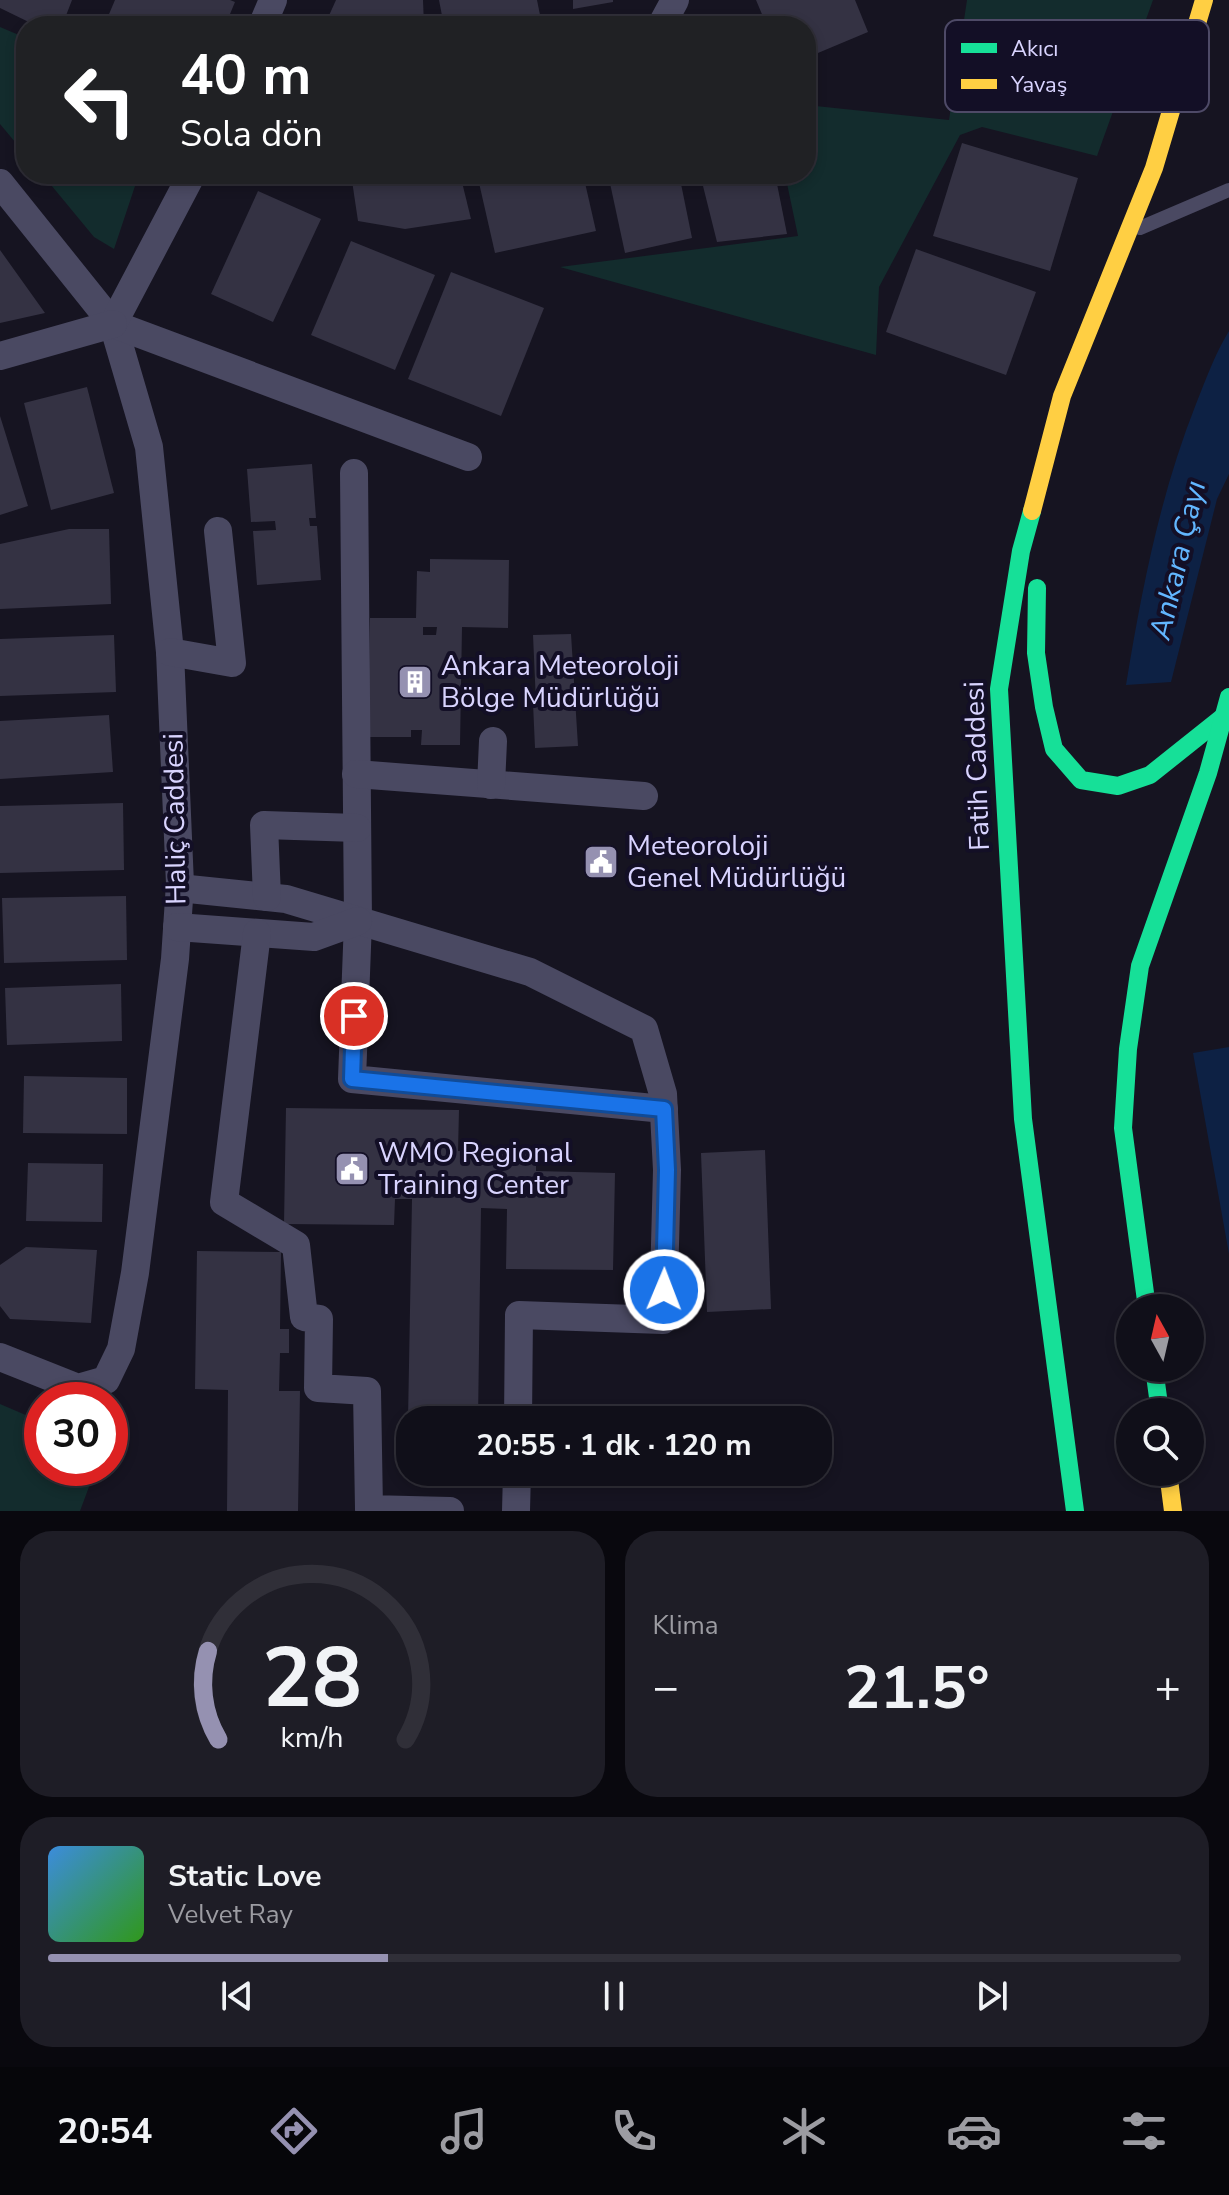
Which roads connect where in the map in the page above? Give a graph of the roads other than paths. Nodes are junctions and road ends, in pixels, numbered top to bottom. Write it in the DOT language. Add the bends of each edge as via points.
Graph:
graph roads {
  1 [pos="1204,0"];
  2 [pos="1198,20"];
  3 [pos="1171,112"];
  4 [pos="0,183"];
  5 [pos="187,184"];
  6 [pos="1229,190"];
  7 [pos="1128,233"];
  8 [pos="113,324"];
  9 [pos="0,356"];
  10 [pos="468,457"];
  11 [pos="354,473"];
  12 [pos="1040,480"];
  13 [pos="218,531"];
  14 [pos="170,652"];
  15 [pos="1229,697"];
  16 [pos="1224,716"];
  17 [pos="493,741"];
  18 [pos="356,774"];
  19 [pos="491,785"];
  20 [pos="644,796"];
  21 [pos="357,828"];
  22 [pos="179,888"];
  23 [pos="267,897"];
  24 [pos="358,921"];
  25 [pos="177,927"];
  26 [pos="257,933"];
  27 [pos="664,1109"];
  28 [pos="1145,1294"];
  29 [pos="0,1357"];
  30 [pos="518,1406"];
  31 [pos="517,1486"];
  32 [pos="1170,1486"];
  33 [pos="1071,1502"];
  34 [pos="450,1511"];
  35 [pos="516,1511"];
  36 [pos="1173,1511"];
  1 -- 2 [label="main road, Fatih Caddesi"];
  3 -- 7 [label="main road, Fatih Caddesi"];
  4 -- 8 [label="street, Haliç Caddesi"];
  5 -- 8 [label="street"];
  6 -- 7 [label="lane"];
  7 -- 12 [label="main road, Fatih Caddesi" via="1062,396"];
  8 -- 9 [label="street"];
  8 -- 10 [label="street"];
  8 -- 14 [label="street, Haliç Caddesi" via="149,447"];
  11 -- 18 [label="street"];
  12 -- 16 [label="main road" via="1036,653 1054,749 1081,780 1118,786 1150,775"];
  12 -- 33 [label="main road, Fatih Caddesi" via="1021,551 999,689 1023,1119"];
  13 -- 14 [label="street" via="232,663"];
  14 -- 22 [label="street, Haliç Caddesi"];
  15 -- 16 [label="main road"];
  16 -- 28 [label="main road" via="1140,966 1128,1049 1123,1128"];
  17 -- 19 [label="street"];
  18 -- 19 [label="street"];
  18 -- 21 [label="street"];
  19 -- 20 [label="street"];
  21 -- 23 [label="street" via="264,825"];
  21 -- 24 [label="street"];
  22 -- 23 [label="street"];
  22 -- 25 [label="street, Haliç Caddesi"];
  23 -- 24 [label="street"];
  24 -- 26 [label="street" via="314,937"];
  24 -- 27 [label="street" via="530,972 644,1029"];
  24 -- 27 [label="street" via="352,1079"];
  25 -- 26 [label="street"];
  25 -- 29 [label="street, Haliç Caddesi" via="121,1349 106,1380 78,1388"];
  26 -- 34 [label="street" via="224,1202 296,1245 304,1317 319,1319 318,1388 367,1391 369,1509"];
  27 -- 30 [label="street" via="663,1320 519,1315"];
  31 -- 35 [label="street"];
  32 -- 36 [label="main road"];
}
